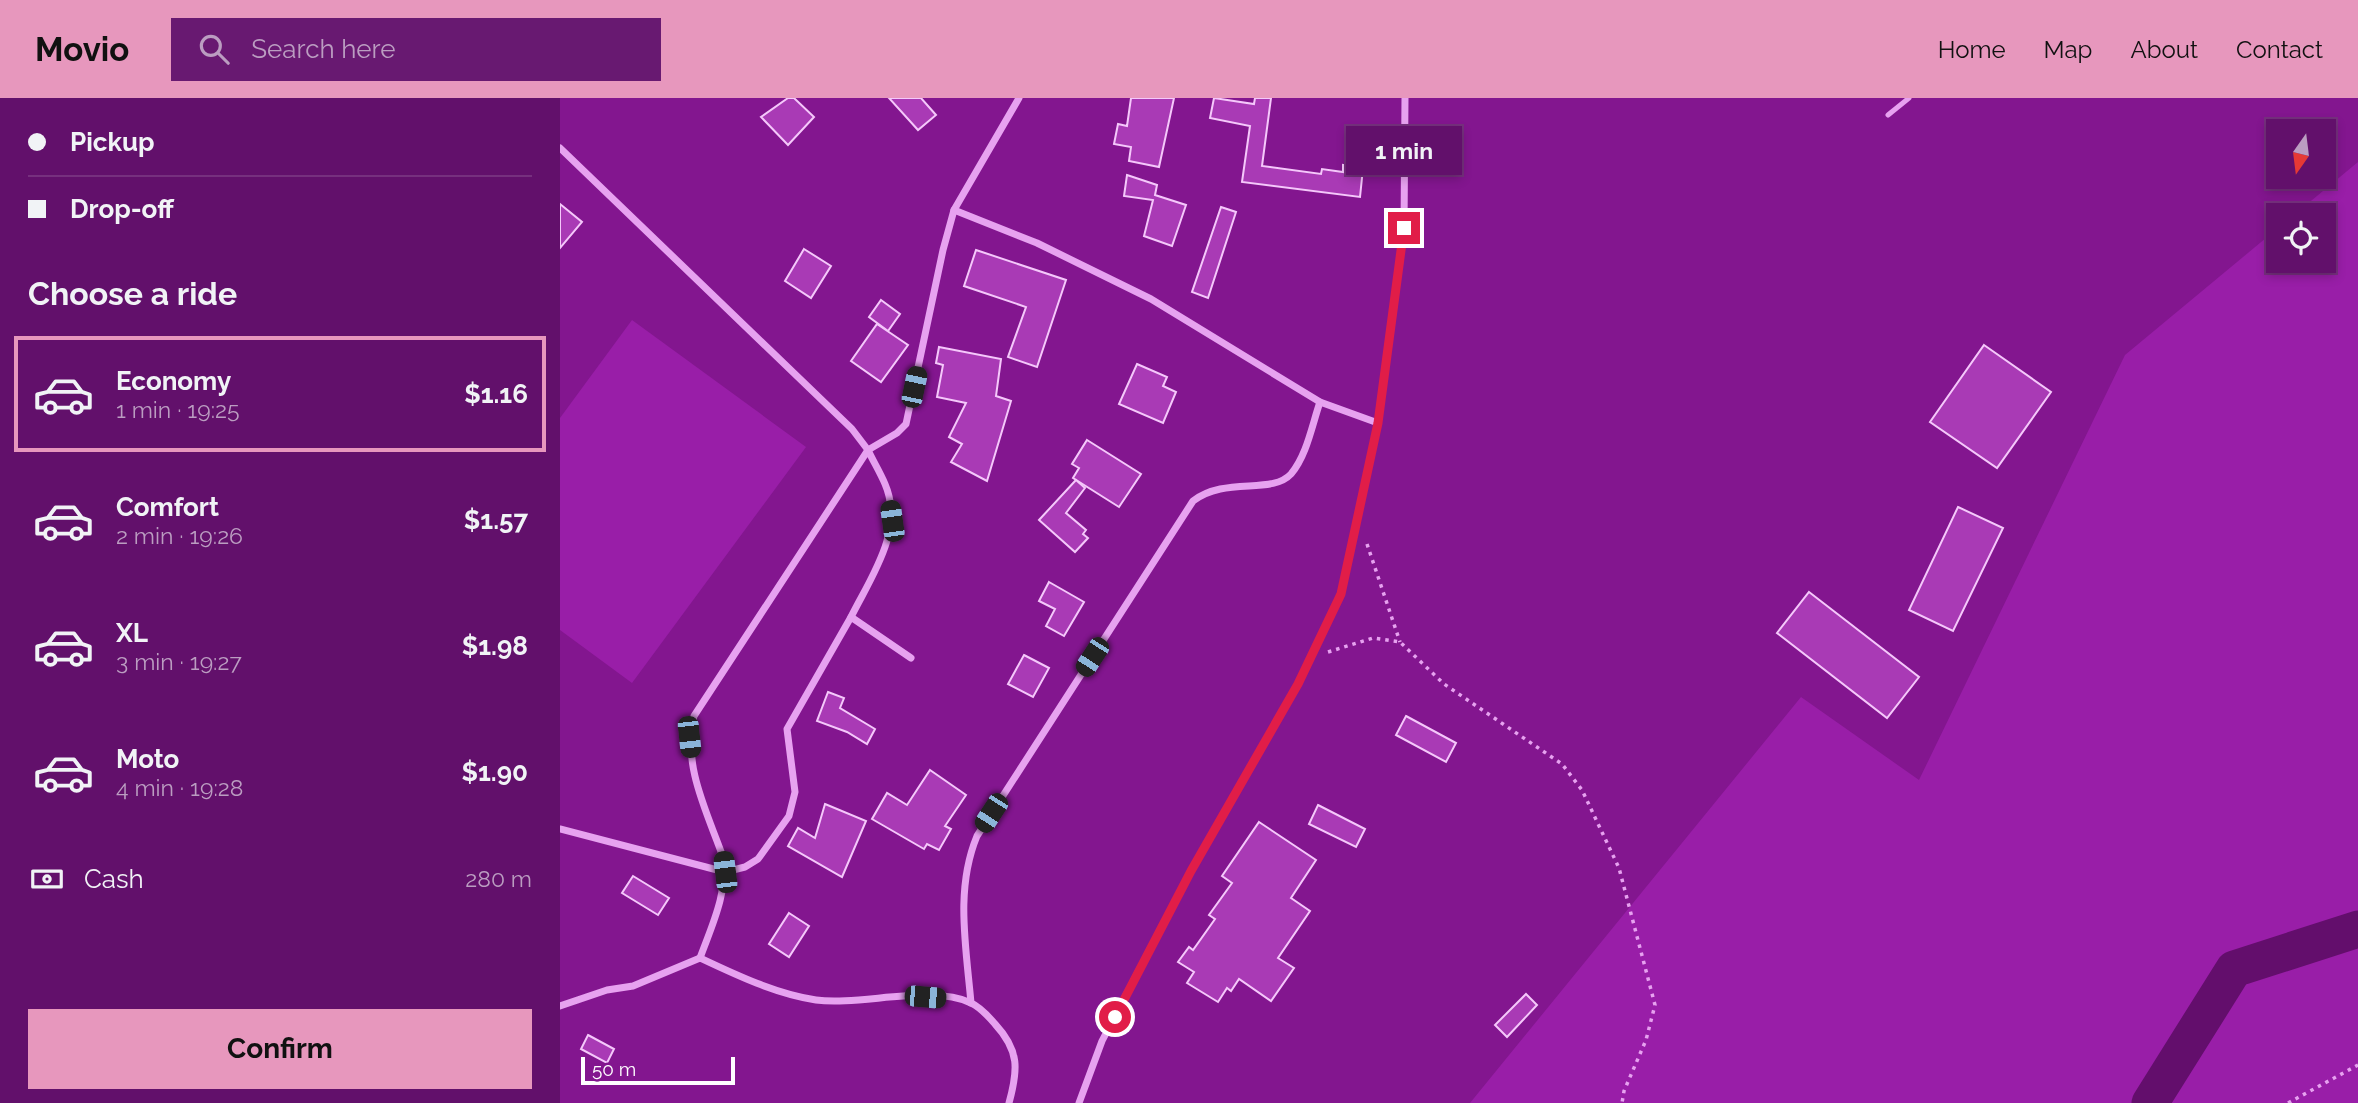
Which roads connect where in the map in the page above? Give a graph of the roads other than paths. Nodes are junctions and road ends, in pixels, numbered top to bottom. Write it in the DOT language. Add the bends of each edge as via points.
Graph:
graph roads {
  1 [pos="1019,98"];
  2 [pos="1405,98"];
  3 [pos="1909,98"];
  4 [pos="1888,115"];
  5 [pos="560,148"];
  6 [pos="954,210"];
  7 [pos="1320,402"];
  8 [pos="1378,423"];
  9 [pos="867,450"];
  10 [pos="851,617"];
  11 [pos="911,658"];
  12 [pos="560,829"];
  13 [pos="725,872"];
  14 [pos="700,958"];
  15 [pos="971,1003"];
  16 [pos="560,1006"];
  17 [pos="1009,1103"];
  18 [pos="1079,1103"];
  1 -- 6 [label="street"];
  2 -- 8 [label="street" via="1404,228"];
  3 -- 4 [label="lane"];
  5 -- 9 [label="street" via="842,419"];
  6 -- 7 [label="street" via="1037,243 1151,299"];
  6 -- 9 [label="street" via="906,424"];
  7 -- 8 [label="street"];
  7 -- 15 [label="street" via="1290,475 1269,485 1214,488 1192,501 977,836 964,885"];
  8 -- 18 [label="street" via="1341,594 1102,1041"];
  9 -- 10 [label="street" via="887,486 892,521 885,549"];
  9 -- 13 [label="street" via="694,716 689,737 692,769"];
  10 -- 11 [label="street"];
  10 -- 13 [label="street" via="787,729 795,792 789,816 758,859"];
  12 -- 13 [label="street"];
  13 -- 14 [label="street" via="724,890"];
  14 -- 15 [label="street" via="741,977 815,1000 904,995"];
  14 -- 16 [label="street" via="633,986"];
  15 -- 17 [label="street" via="1009,1039 1016,1061"];
}
